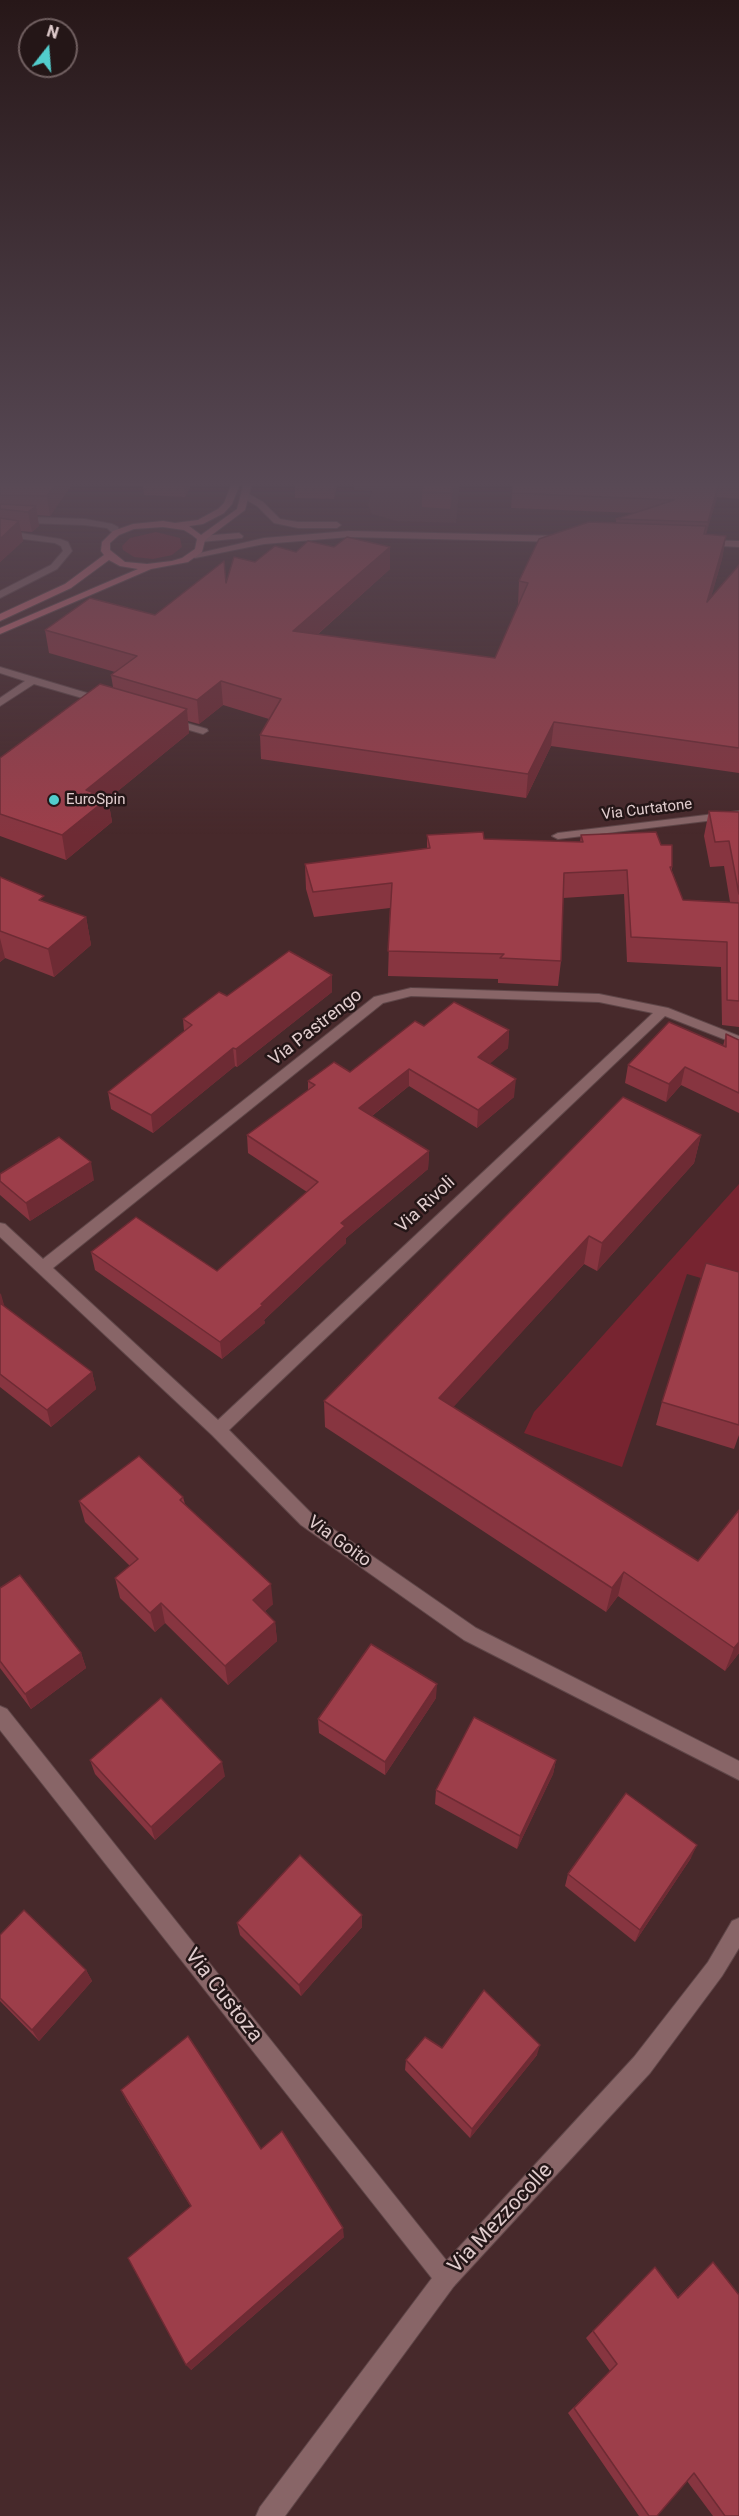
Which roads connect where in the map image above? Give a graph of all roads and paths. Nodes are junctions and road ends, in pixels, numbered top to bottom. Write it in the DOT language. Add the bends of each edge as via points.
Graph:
graph roads {
  1 [pos="37,600"];
  2 [pos="73,600"];
  3 [pos="0,618"];
  4 [pos="0,631"];
  5 [pos="0,670"];
  6 [pos="33,680"];
  7 [pos="86,696"];
  8 [pos="0,703"];
  9 [pos="76,703"];
  10 [pos="118,705"];
  11 [pos="160,718"];
  12 [pos="203,731"];
  13 [pos="739,814"];
  14 [pos="558,836"];
  15 [pos="663,1011"];
  16 [pos="739,1041"];
  17 [pos="0,1228"];
  18 [pos="43,1267"];
  19 [pos="218,1430"];
  20 [pos="0,1714"];
  21 [pos="739,1771"];
  22 [pos="739,1928"];
  23 [pos="446,2278"];
  24 [pos="269,2516"];
  1 -- 3 [label="main road"];
  2 -- 4 [label="main road"];
  5 -- 6 [label="street"];
  6 -- 7 [label="street"];
  6 -- 8 [label="street"];
  7 -- 9 [label="street"];
  7 -- 10 [label="street"];
  11 -- 12 [label="street"];
  13 -- 14 [label="street, Via Curtatone"];
  15 -- 16 [label="street, Via Pastrengo"];
  15 -- 18 [label="street, Via Pastrengo" via="576,997 411,992 379,1000"];
  15 -- 19 [label="street, Via Rivoli"];
  17 -- 18 [label="street, Via Goito"];
  18 -- 19 [label="street, Via Goito"];
  19 -- 21 [label="street, Via Goito" via="307,1521 470,1634"];
  20 -- 23 [label="street, Via Custoza"];
  22 -- 23 [label="street, Via Mezzocolle" via="715,1970 642,2065"];
  23 -- 24 [label="street, Via Mezzocolle"];
}
